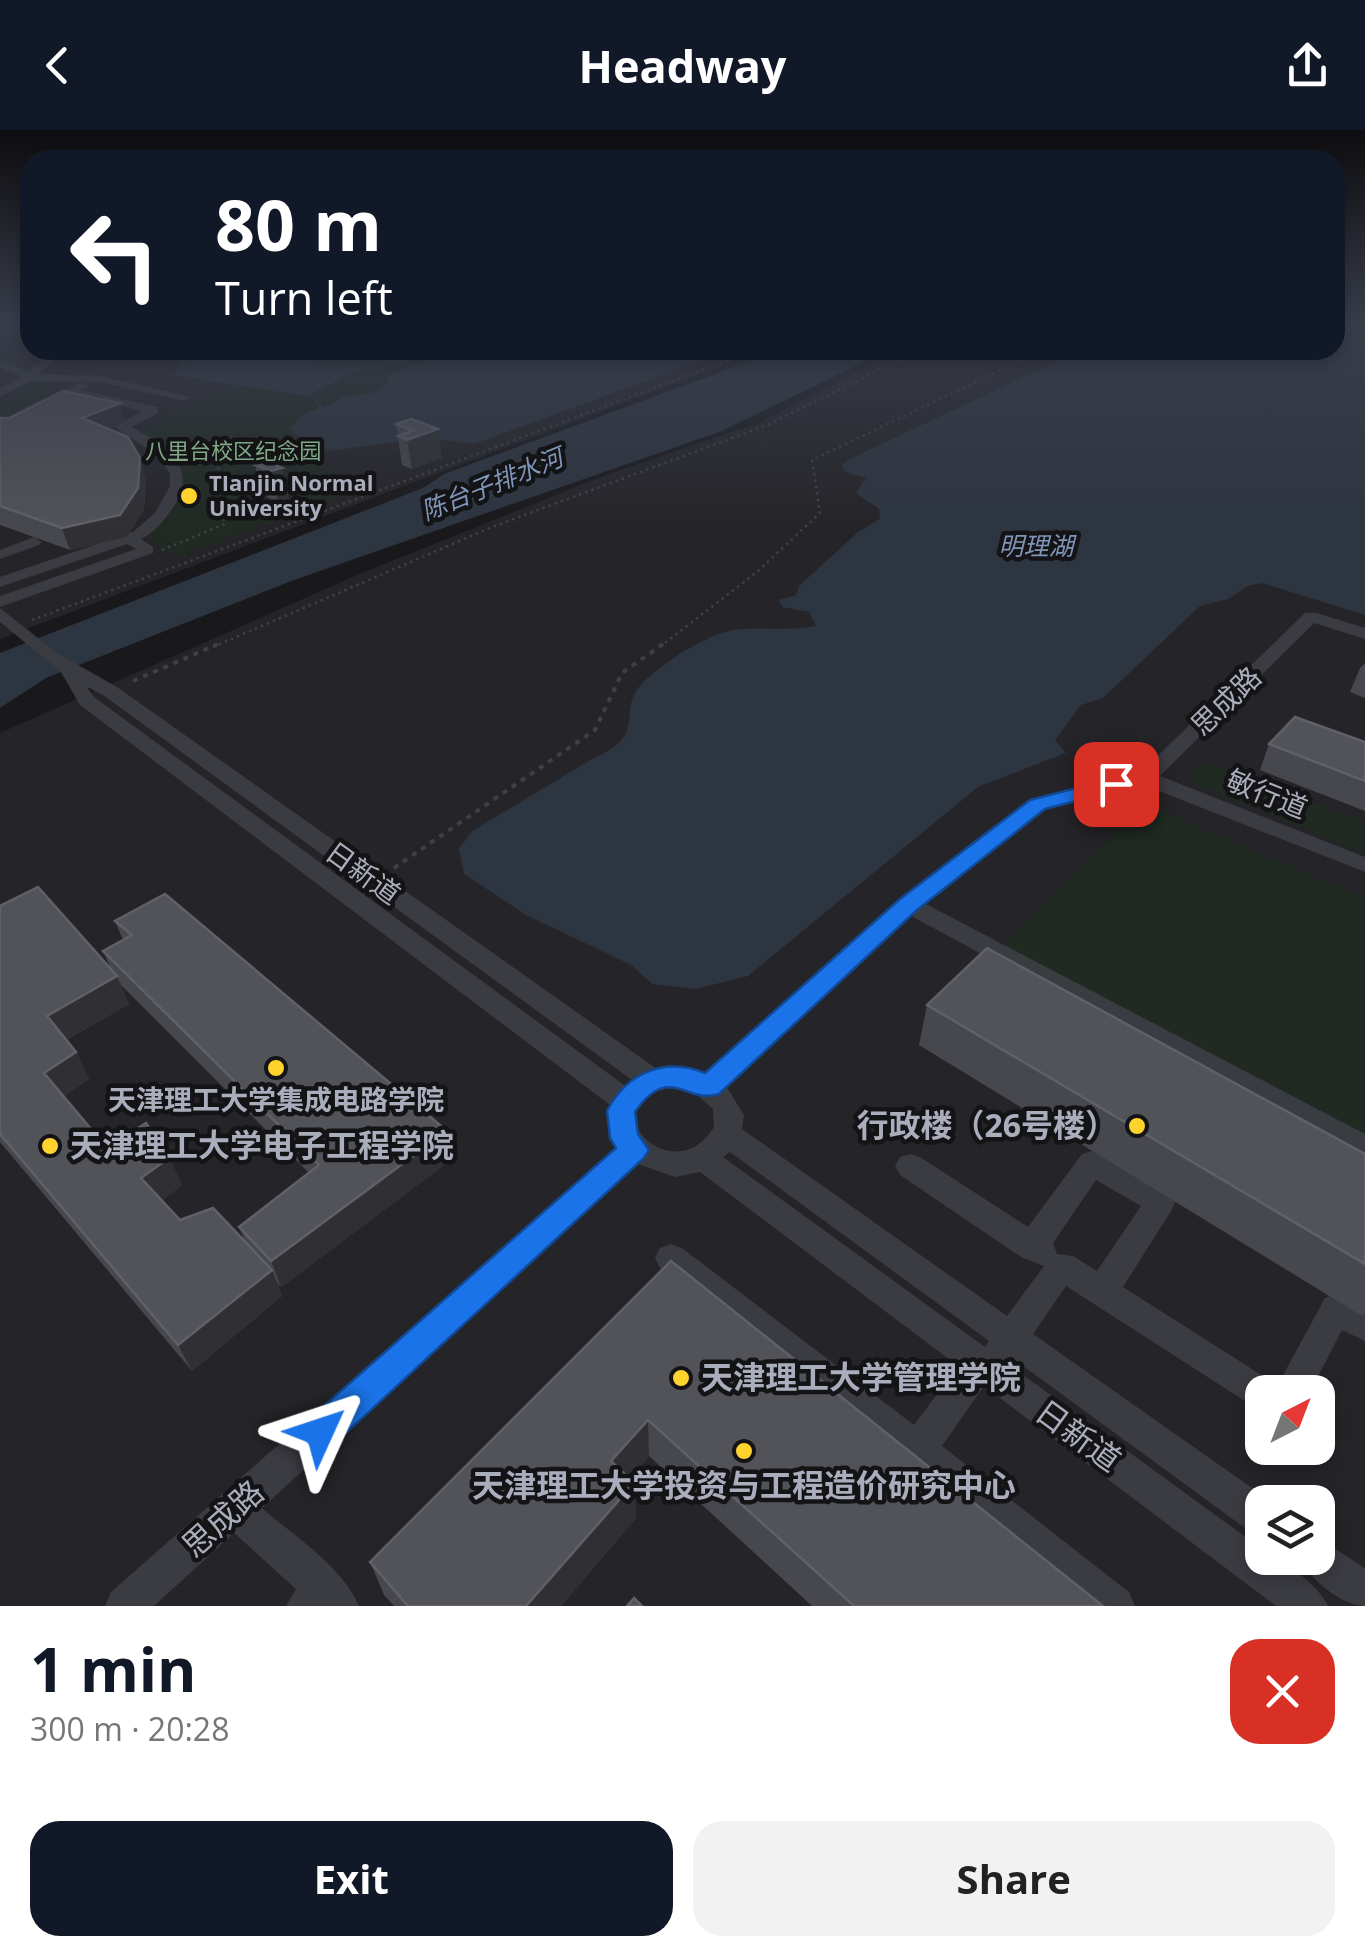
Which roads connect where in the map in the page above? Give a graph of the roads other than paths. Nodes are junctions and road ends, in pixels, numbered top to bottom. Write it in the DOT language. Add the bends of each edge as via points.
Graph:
graph roads {
  1 [pos="71,391"];
  2 [pos="156,391"];
  3 [pos="76,393"];
  4 [pos="61,400"];
  5 [pos="154,410"];
  6 [pos="128,538"];
  7 [pos="34,542"];
  8 [pos="1,555"];
  9 [pos="0,582"];
  10 [pos="0,602"];
  11 [pos="9,628"];
  12 [pos="1365,634"];
  13 [pos="70,674"];
  14 [pos="1146,778"];
  15 [pos="1365,866"];
  16 [pos="909,904"];
  17 [pos="652,1080"];
  18 [pos="709,1086"];
  19 [pos="625,1102"];
  20 [pos="715,1146"];
  21 [pos="1365,1148"];
  22 [pos="634,1150"];
  23 [pos="910,1166"];
  24 [pos="1032,1247"];
  25 [pos="671,1258"];
  26 [pos="1062,1266"];
  27 [pos="1102,1292"];
  28 [pos="1365,1326"];
  29 [pos="1012,1338"];
  30 [pos="984,1368"];
  31 [pos="1301,1375"];
  32 [pos="1245,1385"];
  33 [pos="918,1450"];
  34 [pos="1245,1506"];
  35 [pos="235,1509"];
  36 [pos="1335,1569"];
  37 [pos="1365,1591"];
  38 [pos="323,1600"];
  39 [pos="125,1606"];
  40 [pos="1115,1606"];
  41 [pos="1308,1606"];
  1 -- 3 [label="street"];
  2 -- 5 [label="street" via="185,397"];
  3 -- 4 [label="street"];
  3 -- 5 [label="street"];
  5 -- 6 [label="street" via="121,427 153,443 177,477 171,504 142,536"];
  6 -- 9 [label="street"];
  6 -- 10 [label="street" via="148,550"];
  7 -- 8 [label="street"];
  11 -- 13 [label="street, 日新道"];
  12 -- 14 [label="street, 思成路" via="1312,617"];
  13 -- 17 [label="street, 日新道" via="110,691"];
  13 -- 19 [label="street, 日新道" via="87,701"];
  14 -- 15 [label="street, 敏行道"];
  14 -- 16 [label="street" via="1037,804"];
  16 -- 18 [label="street"];
  16 -- 21 [label="street"];
  17 -- 18 [label="street" via="684,1076"];
  17 -- 19 [label="street"];
  18 -- 20 [label="street" via="730,1119"];
  19 -- 22 [label="street" via="620,1124"];
  20 -- 22 [label="street" via="684,1164 664,1164"];
  20 -- 29 [label="street, 日新道"];
  20 -- 30 [label="street, 日新道"];
  22 -- 35 [label="street, 思成路"];
  23 -- 24 [label="street"];
  24 -- 26 [label="street"];
  24 -- 27 [label="street" via="1092,1163 1160,1202"];
  25 -- 33 [label="street"];
  26 -- 27 [label="street"];
  26 -- 29 [label="street"];
  27 -- 32 [label="street"];
  28 -- 31 [label="street" via="1336,1309"];
  29 -- 30 [label="street"];
  29 -- 34 [label="street, 日新道"];
  30 -- 33 [label="street"];
  30 -- 41 [label="street, 日新道"];
  33 -- 40 [label="street"];
  35 -- 38 [label="street"];
  35 -- 39 [label="street, 思成路"];
  36 -- 37 [label="street"];
}
